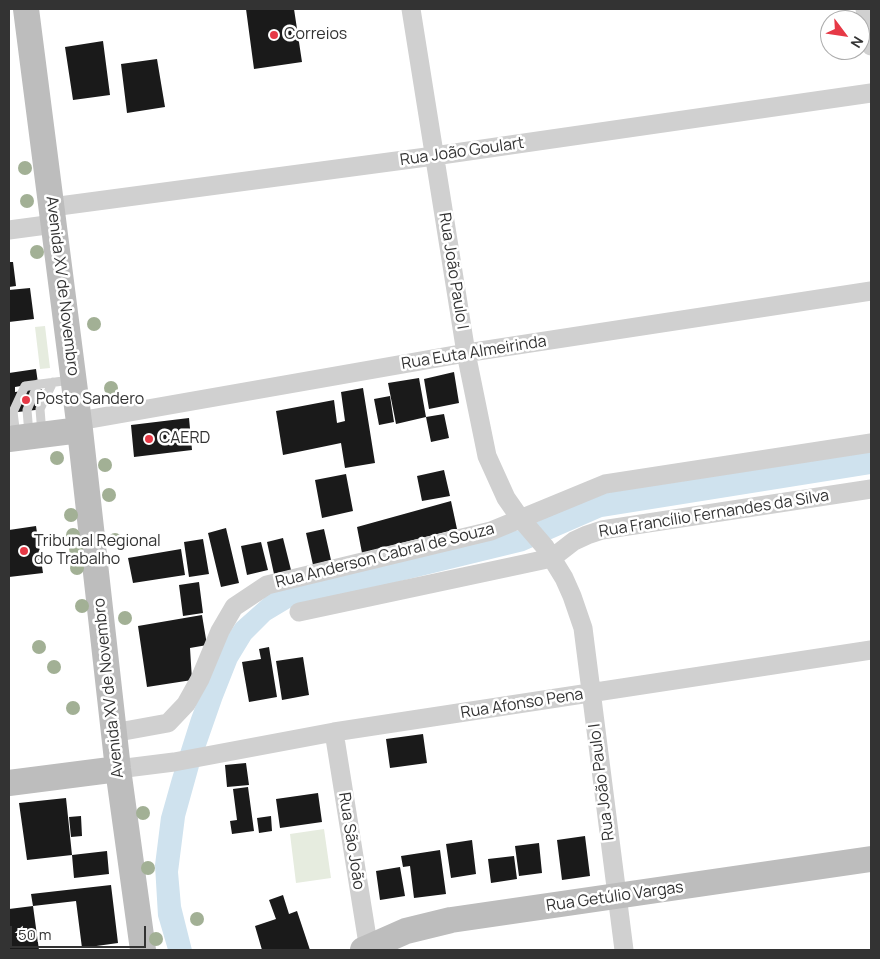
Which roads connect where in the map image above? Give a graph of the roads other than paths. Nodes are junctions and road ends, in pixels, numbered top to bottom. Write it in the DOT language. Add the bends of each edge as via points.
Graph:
graph roads {
  1 [pos="26,9"];
  2 [pos="411,9"];
  3 [pos="865,9"];
  4 [pos="871,46"];
  5 [pos="871,93"];
  6 [pos="434,156"];
  7 [pos="53,215"];
  8 [pos="9,230"];
  9 [pos="871,291"];
  10 [pos="466,353"];
  11 [pos="64,381"];
  12 [pos="38,384"];
  13 [pos="80,426"];
  14 [pos="24,437"];
  15 [pos="871,443"];
  16 [pos="871,489"];
  17 [pos="535,537"];
  18 [pos="299,612"];
  19 [pos="871,650"];
  20 [pos="592,694"];
  21 [pos="334,732"];
  22 [pos="113,733"];
  23 [pos="118,769"];
  24 [pos="9,783"];
  25 [pos="871,859"];
  26 [pos="616,897"];
  27 [pos="367,949"];
  28 [pos="143,950"];
  29 [pos="624,950"];
  1 -- 7 [label="street, Avenida XV de Novembro"];
  2 -- 6 [label="street, Rua João Paulo I"];
  3 -- 4 [label="street"];
  5 -- 6 [label="street, Rua João Goulart"];
  6 -- 7 [label="street, Rua João Goulart"];
  6 -- 10 [label="street, Rua João Paulo I"];
  7 -- 8 [label="street, Rua João Goulart"];
  7 -- 11 [label="street, Avenida XV de Novembro"];
  9 -- 10 [label="street, Rua Euta Almeirinda"];
  10 -- 13 [label="street, Rua Euta Almeirinda"];
  10 -- 17 [label="street, Rua João Paulo I" via="487,456 506,498"];
  11 -- 12 [label="lane"];
  11 -- 13 [label="street, Avenida XV de Novembro"];
  11 -- 14 [label="lane" via="40,409"];
  12 -- 14 [label="lane" via="27,410"];
  12 -- 14 [label="lane" via="25,386 14,412"];
  13 -- 14 [label="street"];
  13 -- 22 [label="street, Avenida XV de Novembro"];
  15 -- 17 [label="street, Rua Anderson Cabral de Souza" via="605,484"];
  16 -- 17 [label="street, Rua Francílio Fernandes da Silva" via="602,530 574,541"];
  17 -- 18 [label="street, Rua Francílio Fernandes da Silva"];
  17 -- 20 [label="street, Rua João Paulo I" via="572,596 578,612"];
  17 -- 22 [label="street, Rua Anderson Cabral de Souza" via="491,531 267,585 234,607 186,704 168,723"];
  19 -- 20 [label="street, Rua Afonso Pena"];
  20 -- 21 [label="street, Rua Afonso Pena"];
  20 -- 26 [label="street, Rua João Paulo I"];
  21 -- 23 [label="street, Rua Afonso Pena" via="174,762"];
  21 -- 27 [label="street, Rua São João"];
  22 -- 23 [label="street, Avenida XV de Novembro"];
  23 -- 24 [label="street"];
  23 -- 28 [label="street, Avenida XV de Novembro"];
  25 -- 26 [label="street, Rua Getúlio Vargas"];
  26 -- 27 [label="street, Rua Getúlio Vargas" via="451,920 406,931"];
  26 -- 29 [label="street, Rua João Paulo I"];
}
